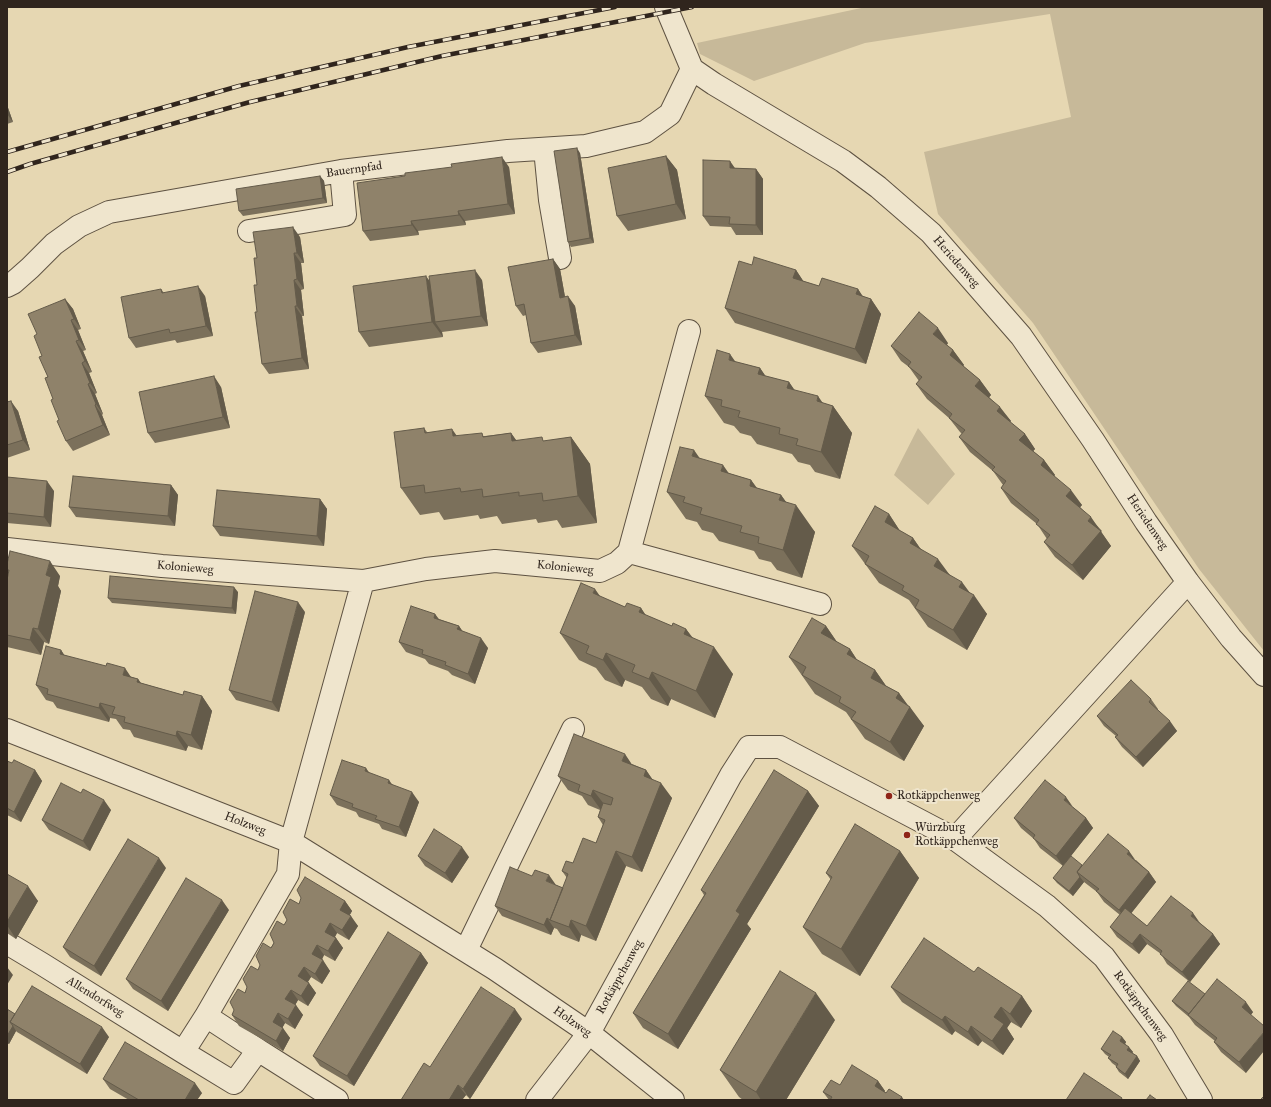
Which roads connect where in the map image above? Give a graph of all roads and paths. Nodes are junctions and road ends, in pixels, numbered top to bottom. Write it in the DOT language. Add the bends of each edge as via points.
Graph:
graph roads {
  1 [pos="666,7"];
  2 [pos="692,69"];
  3 [pos="545,149"];
  4 [pos="341,171"];
  5 [pos="249,231"];
  6 [pos="560,258"];
  7 [pos="10,284"];
  8 [pos="689,331"];
  9 [pos="7,549"];
  10 [pos="629,552"];
  11 [pos="363,581"];
  12 [pos="1188,582"];
  13 [pos="820,604"];
  14 [pos="1264,676"];
  15 [pos="573,729"];
  16 [pos="7,730"];
  17 [pos="955,839"];
  18 [pos="291,842"];
  19 [pos="7,943"];
  20 [pos="466,950"];
  21 [pos="206,1016"];
  22 [pos="589,1033"];
  23 [pos="258,1050"];
  24 [pos="183,1052"];
  25 [pos="337,1100"];
  26 [pos="537,1100"];
  27 [pos="673,1100"];
  28 [pos="1201,1100"];
  1 -- 2 [label="street"];
  2 -- 3 [label="street, Bauernpfad" via="670,114 645,132 586,146"];
  2 -- 12 [label="street, Heriedenweg" via="843,161 878,187 931,233 1021,336"];
  3 -- 4 [label="street, Bauernpfad"];
  3 -- 6 [label="street"];
  4 -- 5 [label="street" via="345,215"];
  4 -- 7 [label="street, Bauernpfad" via="109,212 79,226 54,244"];
  8 -- 10 [label="street"];
  9 -- 11 [label="street, Kolonieweg" via="162,566"];
  10 -- 11 [label="street, Kolonieweg" via="617,563 600,571 495,561 426,569"];
  10 -- 13 [label="street"];
  11 -- 18 [label="street"];
  12 -- 14 [label="street, Heriedenweg"];
  12 -- 17 [label="street"];
  15 -- 20 [label="street"];
  16 -- 18 [label="street, Holzweg"];
  17 -- 22 [label="street, Rotkäppchenweg" via="780,747 749,747 731,775"];
  17 -- 28 [label="street, Rotkäppchenweg" via="1047,906 1104,957 1162,1034"];
  18 -- 20 [label="street, Holzweg"];
  18 -- 21 [label="street" via="288,874"];
  19 -- 24 [label="street, Allendorfweg"];
  20 -- 22 [label="street, Holzweg"];
  21 -- 23 [label="street"];
  21 -- 24 [label="street"];
  22 -- 26 [label="street"];
  22 -- 27 [label="street, Holzweg"];
  23 -- 24 [label="street, Allendorfweg" via="234,1083"];
  23 -- 25 [label="street"];
}
